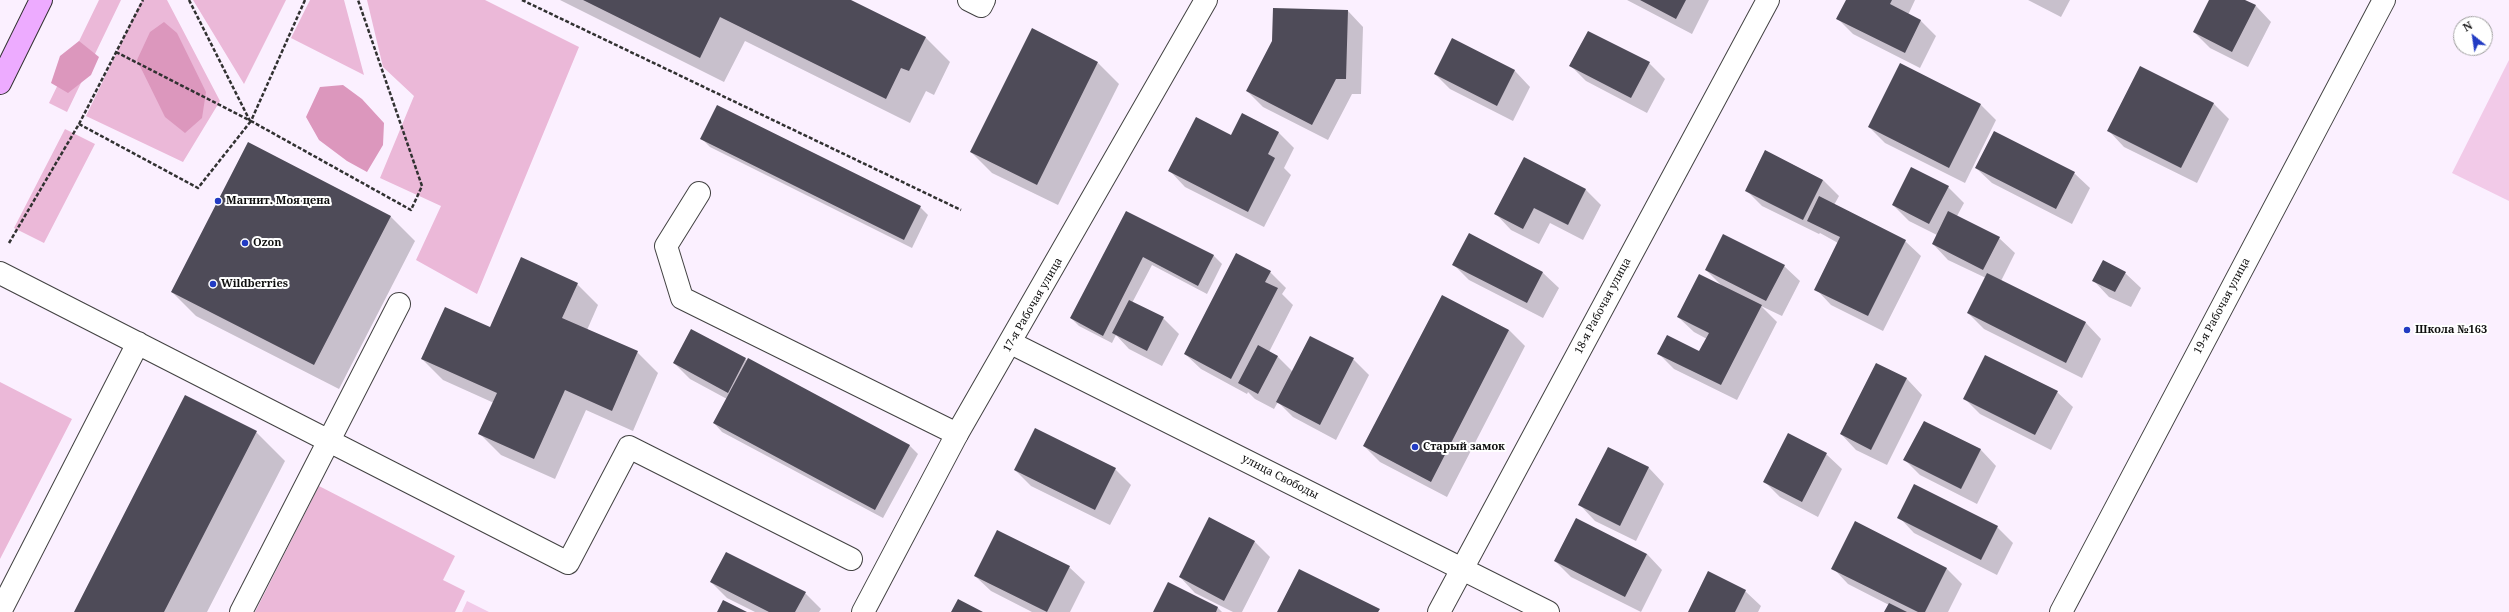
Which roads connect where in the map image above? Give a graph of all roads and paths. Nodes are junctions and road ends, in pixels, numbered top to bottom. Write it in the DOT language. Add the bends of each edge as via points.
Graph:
graph roads {
  1 [pos="42,0"];
  2 [pos="143,0"];
  3 [pos="189,0"];
  4 [pos="305,0"];
  5 [pos="358,0"];
  6 [pos="522,0"];
  7 [pos="969,0"];
  8 [pos="984,0"];
  9 [pos="1768,0"];
  10 [pos="2384,0"];
  11 [pos="1200,2"];
  12 [pos="116,52"];
  13 [pos="0,83"];
  14 [pos="250,121"];
  15 [pos="79,124"];
  16 [pos="700,193"];
  17 [pos="961,210"];
  18 [pos="8,244"];
  19 [pos="0,273"];
  20 [pos="399,304"];
  21 [pos="138,343"];
  22 [pos="1011,343"];
  23 [pos="957,434"];
  24 [pos="329,441"];
  25 [pos="850,559"];
  26 [pos="1461,568"];
  27 [pos="0,612"];
  28 [pos="241,612"];
  29 [pos="863,612"];
  30 [pos="1439,612"];
  31 [pos="1548,612"];
  32 [pos="2061,612"];
  1 -- 13 [label="main road"];
  2 -- 12 [label="path"];
  3 -- 14 [label="path"];
  4 -- 14 [label="path"];
  5 -- 14 [label="path" via="422,186 411,210"];
  6 -- 17 [label="path"];
  7 -- 8 [label="street" via="981,6"];
  9 -- 26 [label="street, 18-я Рабочая улица"];
  10 -- 32 [label="street, 19-я Рабочая улица"];
  11 -- 22 [label="street, 17-я Рабочая улица"];
  12 -- 14 [label="path"];
  12 -- 15 [label="path"];
  14 -- 15 [label="path" via="198,188"];
  15 -- 18 [label="path"];
  16 -- 23 [label="street" via="666,246 682,298"];
  19 -- 21 [label="street"];
  20 -- 24 [label="street"];
  21 -- 24 [label="street"];
  21 -- 27 [label="street"];
  22 -- 23 [label="street, 17-я Рабочая улица"];
  22 -- 26 [label="street, улица Свободы"];
  23 -- 29 [label="street, 17-я Рабочая улица"];
  24 -- 25 [label="street" via="568,563 629,447"];
  24 -- 28 [label="street"];
  26 -- 30 [label="street, 18-я Рабочая улица"];
  26 -- 31 [label="street, улица Свободы"];
}
